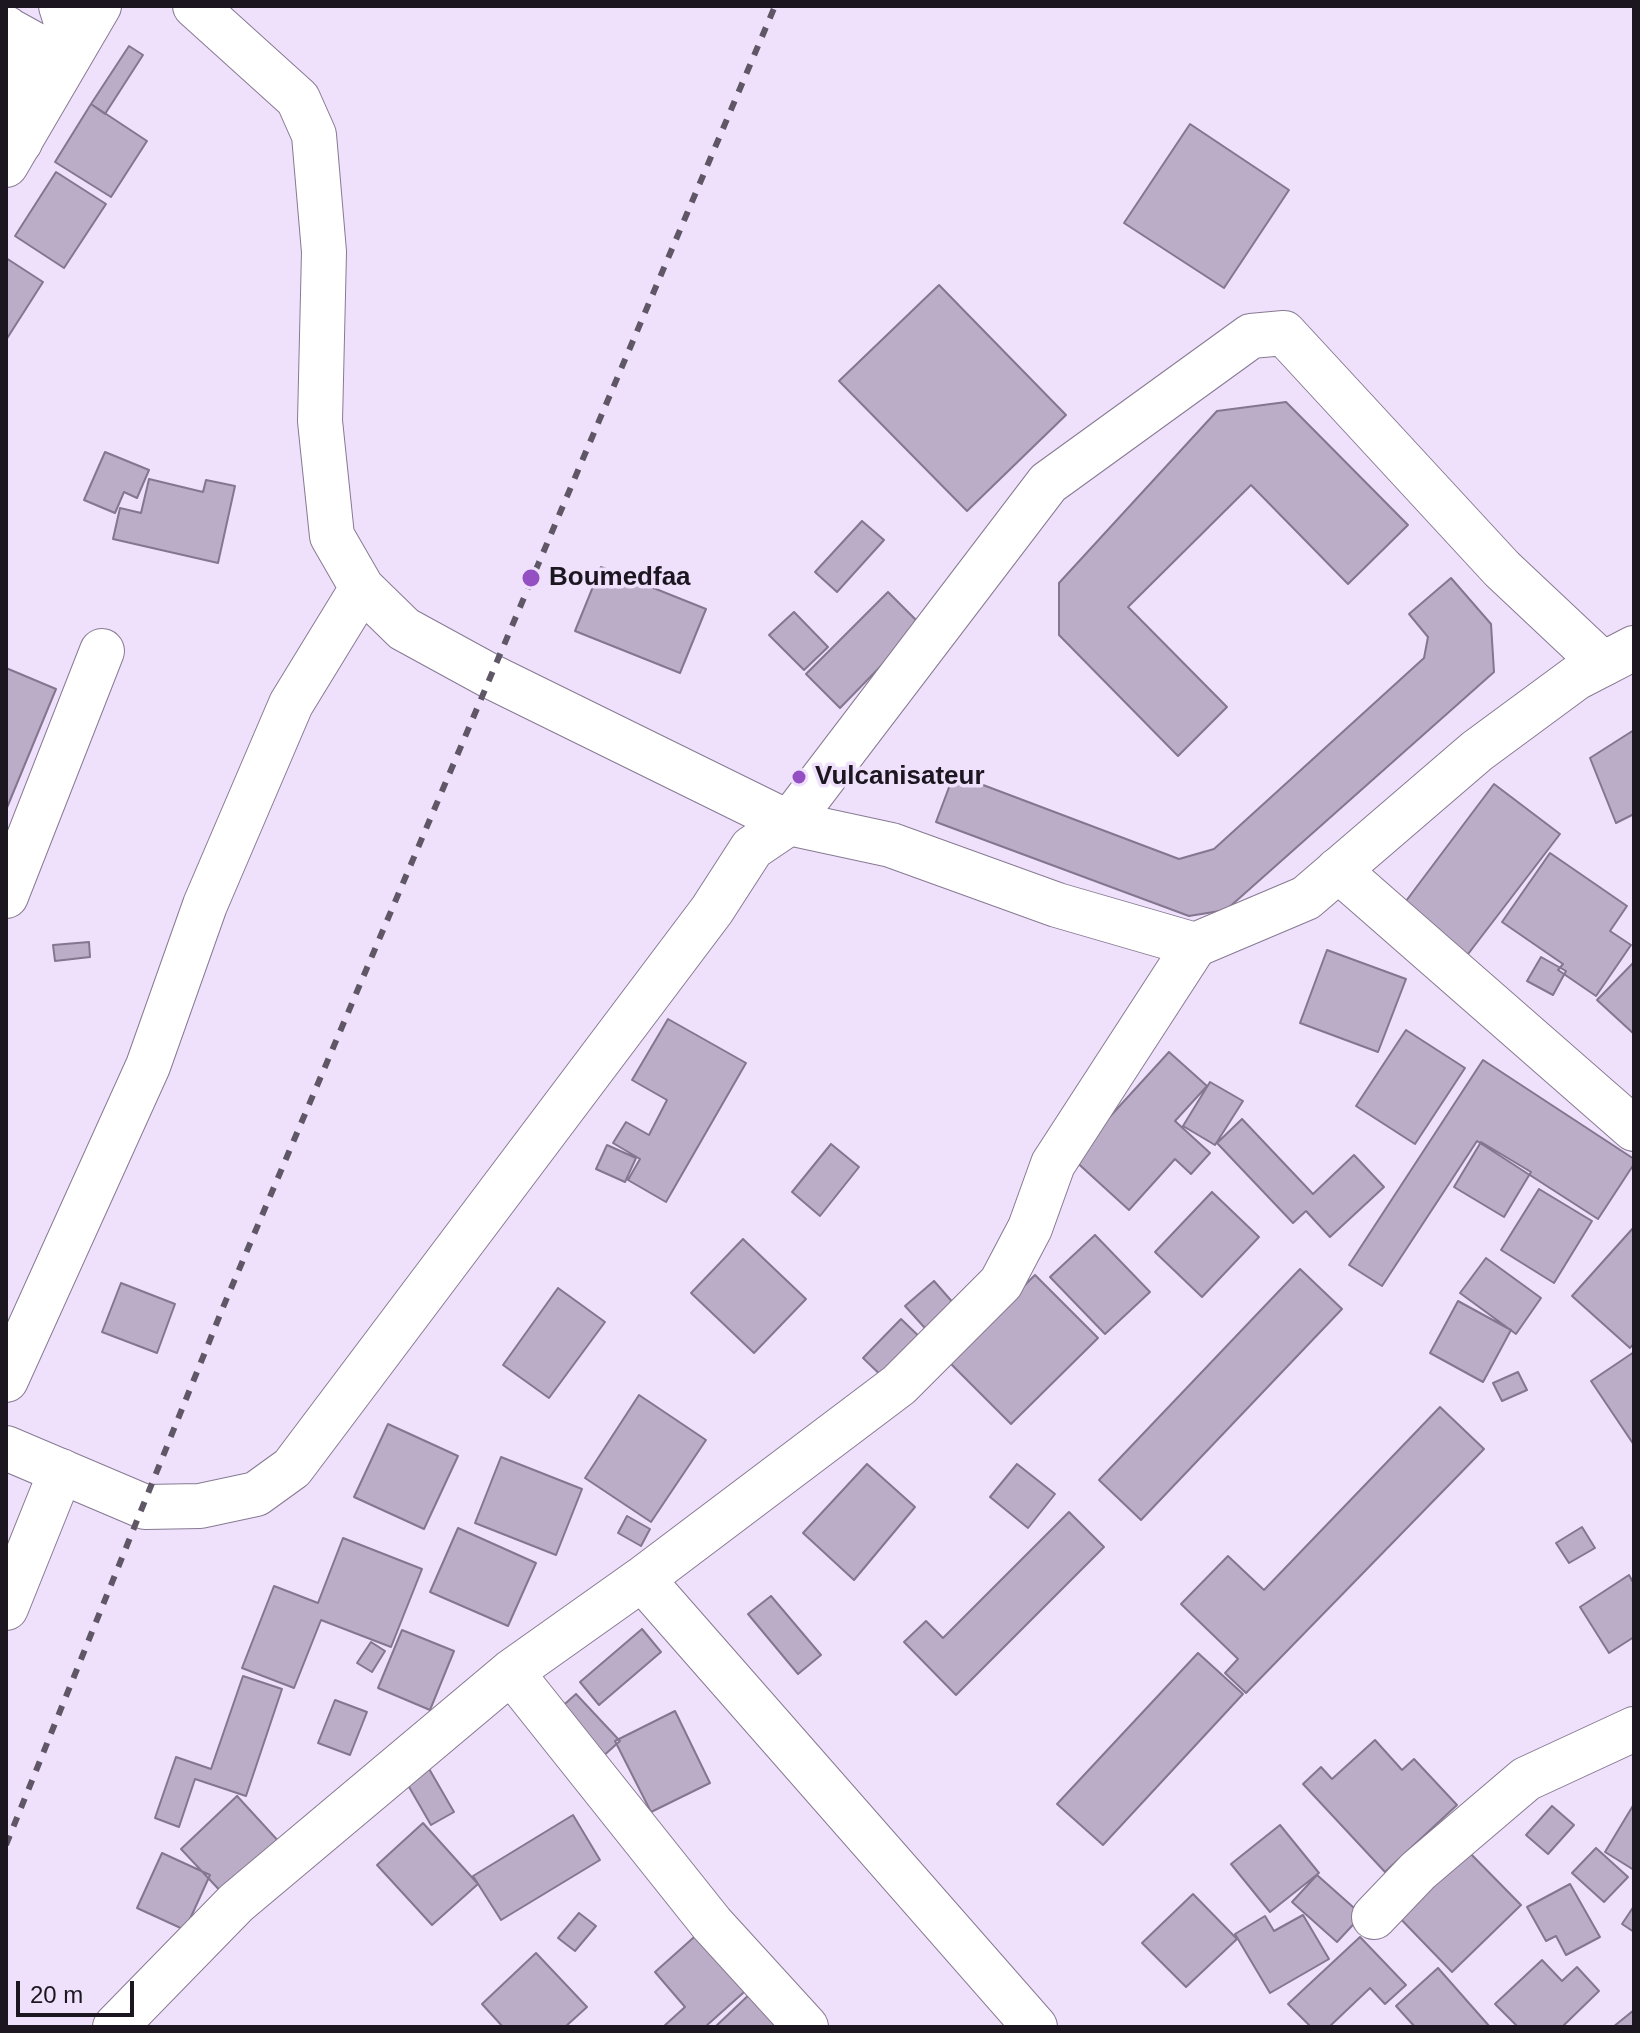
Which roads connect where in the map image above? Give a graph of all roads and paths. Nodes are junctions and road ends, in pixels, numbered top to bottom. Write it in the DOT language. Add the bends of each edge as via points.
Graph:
graph roads {
  1 [pos="61,6"];
  2 [pos="99,6"];
  3 [pos="195,6"];
  4 [pos="8,30"];
  5 [pos="74,47"];
  6 [pos="13,153"];
  7 [pos="362,588"];
  8 [pos="102,651"];
  9 [pos="1619,656"];
  10 [pos="789,823"];
  11 [pos="1338,870"];
  12 [pos="6,896"];
  13 [pos="1195,945"];
  14 [pos="1634,1129"];
  15 [pos="6,1380"];
  16 [pos="6,1448"];
  17 [pos="61,1471"];
  18 [pos="642,1579"];
  19 [pos="6,1608"];
  20 [pos="511,1672"];
  21 [pos="1634,1729"];
  22 [pos="1374,1917"];
  23 [pos="115,2027"];
  24 [pos="806,2027"];
  25 [pos="1035,2027"];
  1 -- 5 [label="main road"];
  2 -- 5 [label="main road"];
  3 -- 7 [label="main road" via="298,99 314,135 324,252 320,421 332,536"];
  4 -- 5 [label="main road" via="39,47"];
  4 -- 6 [label="main road"];
  5 -- 6 [label="main road"];
  7 -- 10 [label="main road" via="404,629"];
  7 -- 15 [label="main road" via="291,704 205,905 148,1066"];
  8 -- 12 [label="main road"];
  9 -- 10 [label="main road" via="1502,569 1284,333 1251,336 1048,483"];
  9 -- 11 [label="main road" via="1576,678 1477,751"];
  10 -- 13 [label="main road" via="891,845 1057,905"];
  10 -- 17 [label="main road" via="752,848 712,910 292,1468 256,1494 200,1506 145,1507"];
  11 -- 13 [label="main road" via="1306,898"];
  11 -- 14 [label="main road"];
  13 -- 18 [label="main road" via="1053,1164 1030,1228 1001,1283 899,1385"];
  16 -- 17 [label="main road"];
  17 -- 19 [label="main road"];
  18 -- 20 [label="main road"];
  18 -- 25 [label="main road"];
  20 -- 23 [label="main road" via="236,1903"];
  20 -- 24 [label="main road" via="712,1924"];
  21 -- 22 [label="main road" via="1526,1779 1418,1871"];
}
